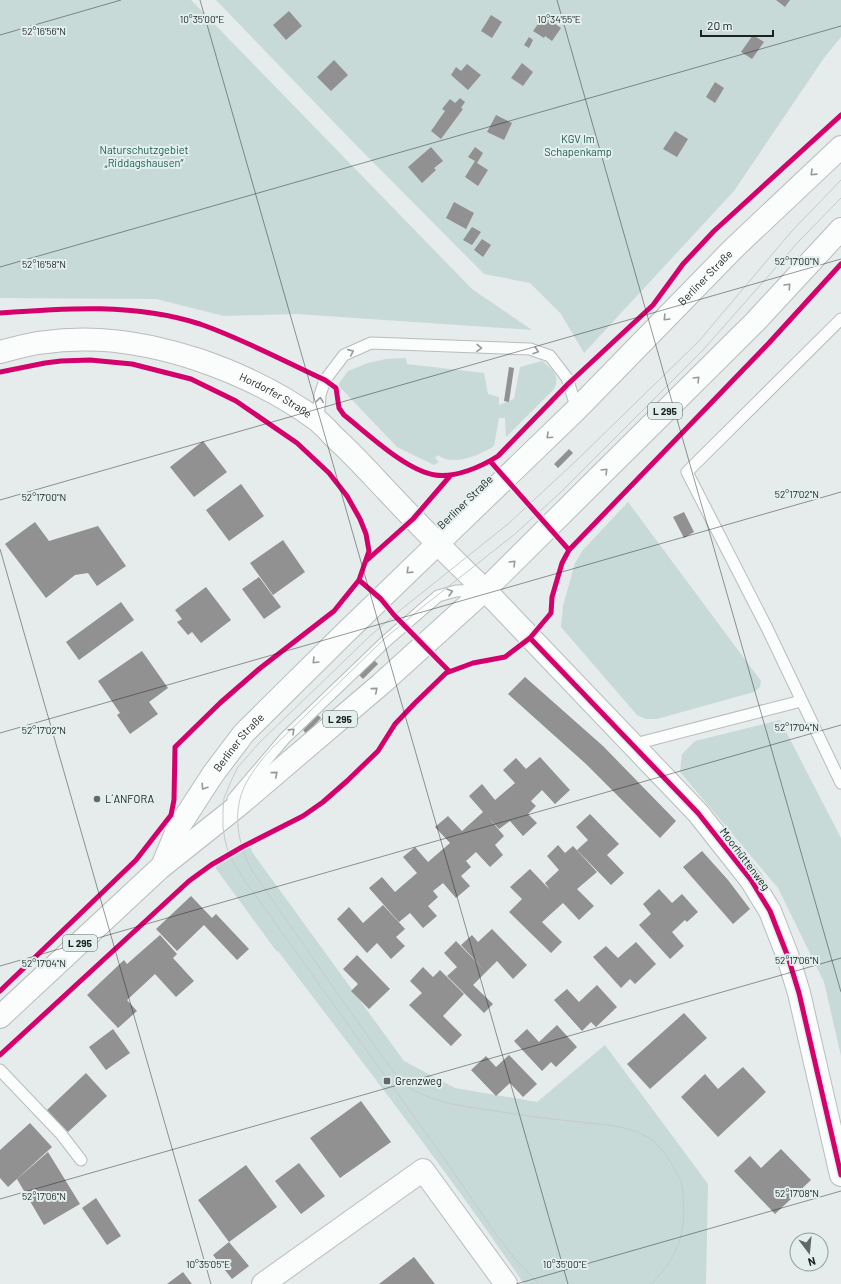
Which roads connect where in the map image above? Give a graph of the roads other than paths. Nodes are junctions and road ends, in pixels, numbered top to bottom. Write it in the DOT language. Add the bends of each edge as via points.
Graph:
graph roads {
  1 [pos="841,146"];
  2 [pos="841,229"];
  3 [pos="841,319"];
  4 [pos="0,352"];
  5 [pos="577,409"];
  6 [pos="318,421"];
  7 [pos="437,544"];
  8 [pos="485,590"];
  9 [pos="801,701"];
  10 [pos="632,745"];
  11 [pos="841,783"];
  12 [pos="184,835"];
  13 [pos="0,1017"];
  14 [pos="0,1070"];
  15 [pos="81,1160"];
  16 [pos="841,1175"];
  17 [pos="263,1284"];
  18 [pos="506,1284"];
  1 -- 5 [label="main road, Berliner Straße / L 295, one-way" via="733,250"];
  8 -- 2 [label="main road, L 295, one-way" via="755,322"];
  3 -- 9 [label="lane" via="687,472 767,628"];
  4 -- 6 [label="main road, Hordorfer Straße" via="40,342 102,339 169,350 228,370 277,393"];
  6 -- 5 [label="lane, one-way" via="320,395 325,380 344,355 371,343 530,349 550,356 567,378"];
  5 -- 7 [label="main road, Berliner Straße / L 295, one-way"];
  6 -- 7 [label="main road, Hordorfer Straße"];
  7 -- 8 [label="main road, Hordorfer Straße"];
  7 -- 12 [label="main road, Berliner Straße / L 295, one-way" via="244,733 213,774"];
  8 -- 10 [label="main road, Moorhüttenweg"];
  12 -- 8 [label="main road, L 295, one-way" via="239,805 381,684"];
  12 -- 8 [label="lane, one-way" via="241,790 285,738 386,641 438,596 456,590"];
  9 -- 10 [label="lane"];
  9 -- 11 [label="lane"];
  10 -- 16 [label="main road, Moorhüttenweg" via="698,813 751,880 770,911 799,993"];
  12 -- 13 [label="main road, L 295" via="160,868"];
  14 -- 15 [label="lane" via="61,1134"];
  17 -- 18 [label="main road" via="423,1170"];
}
